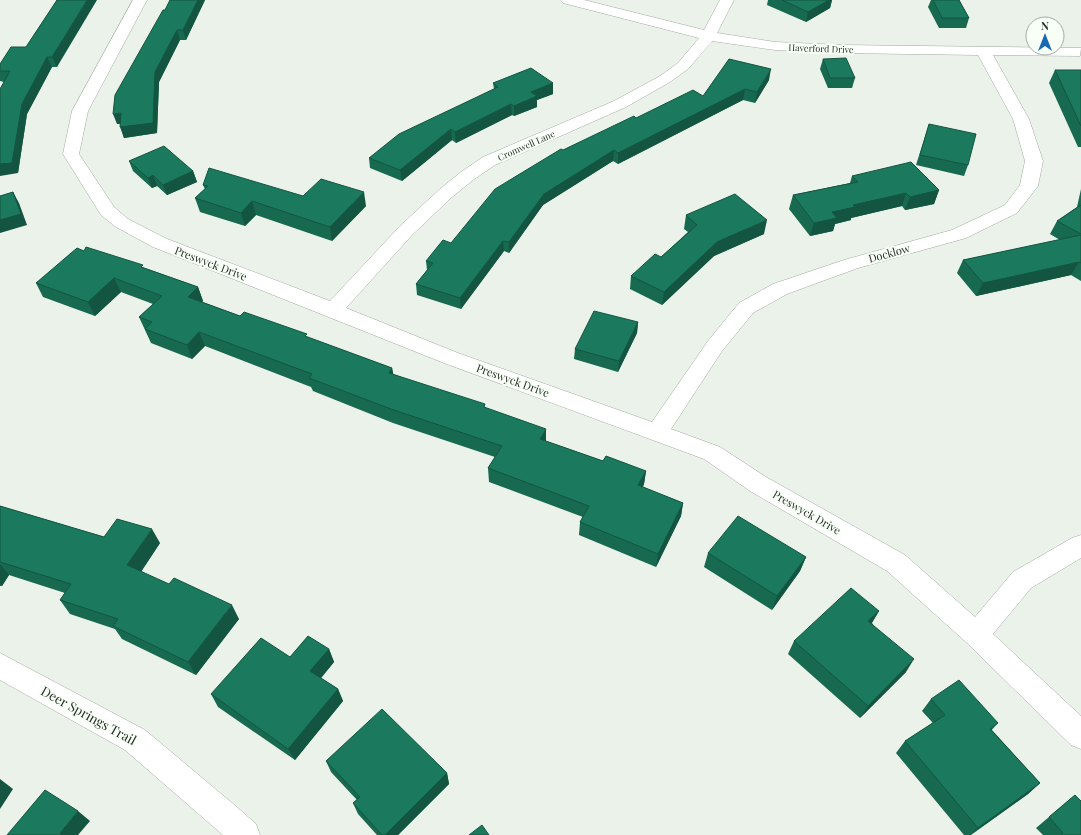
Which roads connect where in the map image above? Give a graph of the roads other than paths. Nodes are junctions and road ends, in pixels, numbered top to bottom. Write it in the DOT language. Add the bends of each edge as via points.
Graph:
graph roads {
  1 [pos="140,0"];
  2 [pos="568,0"];
  3 [pos="727,0"];
  4 [pos="708,36"];
  5 [pos="983,51"];
  6 [pos="1080,52"];
  7 [pos="333,310"];
  8 [pos="657,433"];
  9 [pos="1081,545"];
  10 [pos="976,634"];
  11 [pos="0,666"];
  12 [pos="1081,735"];
  13 [pos="245,835"];
  1 -- 7 [label="street, Preswyck Drive" via="80,110 71,154 107,212 160,244"];
  2 -- 4 [label="street, Haverford Drive"];
  3 -- 4 [label="street, Cromwell Lane"];
  4 -- 5 [label="street, Haverford Drive" via="775,46"];
  4 -- 7 [label="street, Cromwell Lane" via="683,66 665,79 620,104 489,161 457,182 409,228"];
  5 -- 6 [label="street, Haverford Drive"];
  5 -- 8 [label="street, Docklow" via="1021,119 1034,161 1029,186 1011,210 959,234 851,264 780,289 746,308 715,346"];
  7 -- 8 [label="street, Preswyck Drive" via="452,358"];
  8 -- 10 [label="street, Preswyck Drive" via="712,453 758,484 896,563"];
  9 -- 10 [label="street" via="1022,580"];
  10 -- 12 [label="street, Preswyck Drive"];
  11 -- 13 [label="street, Deer Springs Trail" via="136,740"];
}
